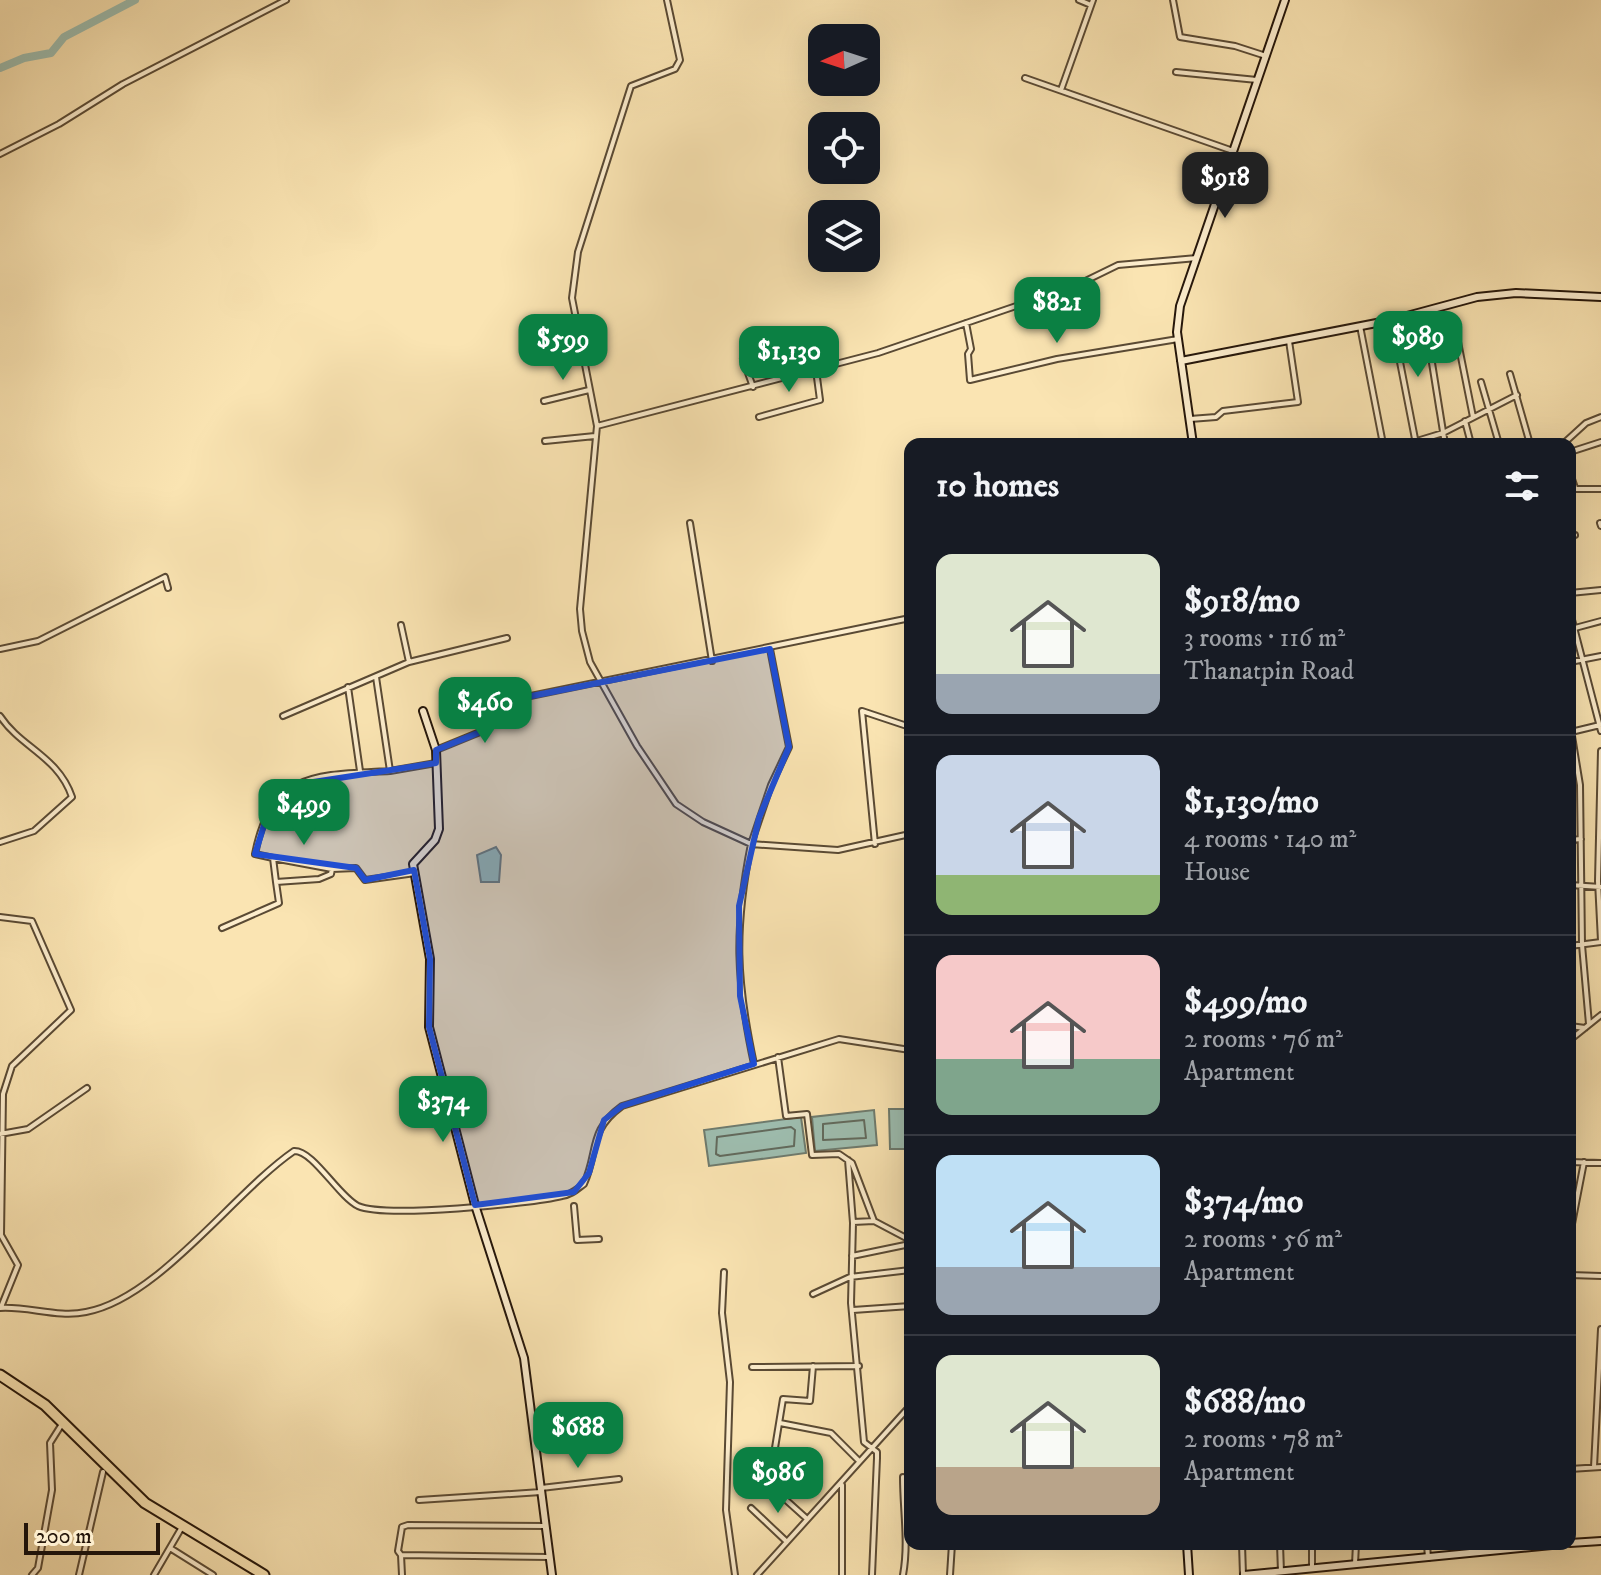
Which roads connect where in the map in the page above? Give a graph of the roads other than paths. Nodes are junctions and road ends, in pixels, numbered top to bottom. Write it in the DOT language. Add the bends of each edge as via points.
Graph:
graph roads {
  1 [pos="286,0"];
  2 [pos="667,0"];
  3 [pos="1079,0"];
  4 [pos="1173,0"];
  5 [pos="1285,0"];
  6 [pos="1092,2"];
  7 [pos="1266,56"];
  8 [pos="1176,72"];
  9 [pos="1025,78"];
  10 [pos="1257,80"];
  11 [pos="1061,90"];
  12 [pos="1233,151"];
  13 [pos="0,154"];
  14 [pos="1197,258"];
  15 [pos="1601,297"];
  16 [pos="1423,310"];
  17 [pos="1392,320"];
  18 [pos="966,323"];
  19 [pos="1360,326"];
  20 [pos="1428,337"];
  21 [pos="1178,339"];
  22 [pos="1289,339"];
  23 [pos="743,359"];
  24 [pos="1181,361"];
  25 [pos="816,370"];
  26 [pos="1510,374"];
  27 [pos="1481,382"];
  28 [pos="753,387"];
  29 [pos="589,390"];
  30 [pos="1517,395"];
  31 [pos="544,401"];
  32 [pos="1489,408"];
  33 [pos="759,417"];
  34 [pos="1473,417"];
  35 [pos="1601,417"];
  36 [pos="1190,419"];
  37 [pos="1465,421"];
  38 [pos="597,426"];
  39 [pos="1443,433"];
  40 [pos="595,436"];
  41 [pos="1192,438"];
  42 [pos="1382,438"];
  43 [pos="1415,438"];
  44 [pos="1430,438"];
  45 [pos="1444,438"];
  46 [pos="1469,438"];
  47 [pos="1497,438"];
  48 [pos="1528,438"];
  49 [pos="1570,438"];
  50 [pos="545,441"];
  51 [pos="1601,442"];
  52 [pos="1576,450"];
  53 [pos="1576,489"];
  54 [pos="1601,489"];
  55 [pos="690,523"];
  56 [pos="168,588"];
  57 [pos="1601,590"];
  58 [pos="1576,592"];
  59 [pos="904,619"];
  60 [pos="1601,621"];
  61 [pos="401,625"];
  62 [pos="1576,628"];
  63 [pos="1576,631"];
  64 [pos="507,638"];
  65 [pos="0,649"];
  66 [pos="770,649"];
  67 [pos="1601,656"];
  68 [pos="1585,659"];
  69 [pos="712,661"];
  70 [pos="1576,661"];
  71 [pos="409,662"];
  72 [pos="376,677"];
  73 [pos="602,683"];
  74 [pos="348,687"];
  75 [pos="423,711"];
  76 [pos="0,716"];
  77 [pos="283,716"];
  78 [pos="1600,724"];
  79 [pos="904,725"];
  80 [pos="1576,731"];
  81 [pos="1601,731"];
  82 [pos="436,750"];
  83 [pos="1601,751"];
  84 [pos="436,763"];
  85 [pos="390,771"];
  86 [pos="360,773"];
  87 [pos="1576,789"];
  88 [pos="904,836"];
  89 [pos="1576,839"];
  90 [pos="1581,839"];
  91 [pos="0,842"];
  92 [pos="751,844"];
  93 [pos="875,844"];
  94 [pos="273,858"];
  95 [pos="332,869"];
  96 [pos="415,873"];
  97 [pos="276,882"];
  98 [pos="1576,885"];
  99 [pos="1582,885"];
  100 [pos="1600,887"];
  101 [pos="0,917"];
  102 [pos="222,928"];
  103 [pos="1601,942"];
  104 [pos="1582,945"];
  105 [pos="1576,946"];
  106 [pos="1601,1015"];
  107 [pos="1576,1026"];
  108 [pos="1587,1026"];
  109 [pos="1576,1035"];
  110 [pos="904,1049"];
  111 [pos="778,1057"];
  112 [pos="754,1064"];
  113 [pos="87,1088"];
  114 [pos="2,1092"];
  115 [pos="2,1134"];
  116 [pos="848,1160"];
  117 [pos="1576,1162"];
  118 [pos="1584,1162"];
  119 [pos="1601,1163"];
  120 [pos="565,1196"];
  121 [pos="1576,1203"];
  122 [pos="475,1205"];
  123 [pos="874,1221"];
  124 [pos="853,1222"];
  125 [pos="904,1238"];
  126 [pos="599,1239"];
  127 [pos="904,1243"];
  128 [pos="852,1256"];
  129 [pos="904,1271"];
  130 [pos="724,1272"];
  131 [pos="1576,1273"];
  132 [pos="1601,1276"];
  133 [pos="851,1277"];
  134 [pos="813,1294"];
  135 [pos="904,1306"];
  136 [pos="1,1308"];
  137 [pos="852,1310"];
  138 [pos="1601,1329"];
  139 [pos="813,1366"];
  140 [pos="859,1366"];
  141 [pos="752,1367"];
  142 [pos="0,1375"];
  143 [pos="0,1382"];
  144 [pos="904,1413"];
  145 [pos="780,1423"];
  146 [pos="62,1424"];
  147 [pos="871,1449"];
  148 [pos="859,1461"];
  149 [pos="1594,1467"];
  150 [pos="1601,1467"];
  151 [pos="1576,1468"];
  152 [pos="103,1472"];
  153 [pos="903,1477"];
  154 [pos="619,1479"];
  155 [pos="842,1484"];
  156 [pos="540,1490"];
  157 [pos="419,1500"];
  158 [pos="751,1508"];
  159 [pos="904,1514"];
  160 [pos="806,1518"];
  161 [pos="545,1526"];
  162 [pos="181,1529"];
  163 [pos="786,1541"];
  164 [pos="1601,1541"];
  165 [pos="1576,1543"];
  166 [pos="170,1548"];
  167 [pos="906,1550"];
  168 [pos="952,1550"];
  169 [pos="1187,1550"];
  170 [pos="1242,1550"];
  171 [pos="1281,1550"];
  172 [pos="1312,1550"];
  173 [pos="1356,1550"];
  174 [pos="1427,1550"];
  175 [pos="1467,1550"];
  176 [pos="1500,1550"];
  177 [pos="1468,1554"];
  178 [pos="401,1555"];
  179 [pos="549,1557"];
  180 [pos="1428,1559"];
  181 [pos="1355,1566"];
  182 [pos="1312,1570"];
  183 [pos="1285,1573"];
  184 [pos="32,1575"];
  185 [pos="79,1575"];
  186 [pos="154,1575"];
  187 [pos="213,1575"];
  188 [pos="254,1575"];
  189 [pos="264,1575"];
  190 [pos="402,1575"];
  191 [pos="552,1575"];
  192 [pos="735,1575"];
  193 [pos="757,1575"];
  194 [pos="842,1575"];
  195 [pos="872,1575"];
  196 [pos="903,1575"];
  197 [pos="950,1575"];
  198 [pos="1189,1575"];
  199 [pos="1244,1575"];
  1 -- 13 [label="street"];
  2 -- 29 [label="street" via="680,60 675,69 631,86 578,252 572,298"];
  3 -- 6 [label="street"];
  4 -- 7 [label="street" via="1180,37"];
  5 -- 7 [label="street"];
  6 -- 11 [label="street"];
  7 -- 10 [label="street"];
  8 -- 10 [label="street"];
  9 -- 11 [label="street"];
  10 -- 12 [label="street"];
  11 -- 12 [label="street"];
  12 -- 14 [label="street"];
  14 -- 18 [label="street" via="1118,265 1075,286"];
  14 -- 21 [label="street" via="1180,306"];
  15 -- 16 [label="street" via="1516,293"];
  16 -- 17 [label="street"];
  16 -- 20 [label="street"];
  17 -- 19 [label="street"];
  17 -- 43 [label="street"];
  18 -- 21 [label="street" via="970,380"];
  18 -- 25 [label="street"];
  19 -- 22 [label="street"];
  19 -- 42 [label="street"];
  20 -- 34 [label="street" via="1457,337"];
  20 -- 39 [label="street"];
  21 -- 24 [label="street"];
  22 -- 24 [label="street"];
  22 -- 36 [label="street" via="1298,402"];
  23 -- 28 [label="street"];
  24 -- 36 [label="street"];
  25 -- 28 [label="street"];
  25 -- 33 [label="street" via="820,400"];
  26 -- 30 [label="street"];
  27 -- 32 [label="street"];
  28 -- 38 [label="street"];
  29 -- 31 [label="street"];
  29 -- 38 [label="street"];
  30 -- 32 [label="street"];
  30 -- 48 [label="street"];
  32 -- 34 [label="street"];
  32 -- 47 [label="street"];
  34 -- 37 [label="street"];
  35 -- 49 [label="street"];
  36 -- 41 [label="street"];
  37 -- 39 [label="street"];
  37 -- 46 [label="street"];
  38 -- 40 [label="street"];
  39 -- 44 [label="street"];
  39 -- 45 [label="street"];
  40 -- 50 [label="street"];
  40 -- 73 [label="street" via="580,609 590,662"];
  51 -- 52 [label="street"];
  53 -- 54 [label="street"];
  55 -- 69 [label="street"];
  56 -- 65 [label="street" via="165,577 38,641"];
  57 -- 58 [label="street"];
  59 -- 66 [label="street"];
  60 -- 62 [label="street"];
  61 -- 71 [label="street"];
  63 -- 68 [label="street"];
  64 -- 71 [label="street"];
  66 -- 69 [label="street"];
  66 -- 92 [label="street" via="789,747"];
  67 -- 68 [label="street"];
  68 -- 70 [label="street"];
  68 -- 78 [label="street"];
  69 -- 73 [label="street"];
  71 -- 72 [label="street"];
  72 -- 74 [label="street"];
  72 -- 85 [label="street"];
  73 -- 82 [label="street" via="506,701 480,732"];
  73 -- 92 [label="street" via="676,804"];
  74 -- 77 [label="street"];
  74 -- 86 [label="street"];
  75 -- 82 [label="street"];
  76 -- 91 [label="street" via="45,756 72,797 34,831"];
  78 -- 80 [label="street"];
  78 -- 81 [label="street"];
  79 -- 93 [label="street" via="862,711"];
  82 -- 84 [label="street"];
  83 -- 100 [label="street"];
  84 -- 85 [label="street"];
  84 -- 96 [label="street" via="439,829 413,864"];
  85 -- 86 [label="street"];
  86 -- 94 [label="street" via="286,789 269,809 257,841 255,854"];
  87 -- 90 [label="street"];
  88 -- 93 [label="street"];
  89 -- 90 [label="street"];
  90 -- 99 [label="street"];
  92 -- 93 [label="street" via="838,850"];
  92 -- 112 [label="street" via="739,906 740,996"];
  94 -- 95 [label="street"];
  94 -- 97 [label="street"];
  95 -- 96 [label="street" via="356,868 365,880"];
  95 -- 97 [label="street" via="319,879"];
  96 -- 122 [label="street" via="430,959 429,1027"];
  97 -- 102 [label="street" via="279,903"];
  98 -- 99 [label="street"];
  99 -- 100 [label="street"];
  99 -- 104 [label="street"];
  100 -- 103 [label="street"];
  101 -- 114 [label="street" via="32,921 71,1010 12,1066"];
  103 -- 104 [label="street"];
  104 -- 105 [label="street"];
  104 -- 108 [label="street"];
  106 -- 108 [label="street"];
  107 -- 108 [label="street"];
  108 -- 109 [label="street"];
  110 -- 111 [label="street" via="839,1039"];
  111 -- 112 [label="street"];
  111 -- 116 [label="street" via="786,1116 807,1114 812,1155 839,1154"];
  112 -- 120 [label="street" via="622,1106 596,1134 584,1184"];
  113 -- 115 [label="street" via="28,1129"];
  114 -- 115 [label="street"];
  115 -- 136 [label="street" via="1,1235 18,1265"];
  116 -- 123 [label="street"];
  116 -- 124 [label="street"];
  117 -- 118 [label="street"];
  118 -- 119 [label="street"];
  118 -- 121 [label="street"];
  120 -- 122 [label="street"];
  120 -- 126 [label="street" via="575,1206 577,1240"];
  122 -- 136 [label="street" via="368,1209 345,1197 305,1153 294,1151 125,1296 75,1314"];
  122 -- 156 [label="street" via="524,1358"];
  123 -- 124 [label="street"];
  123 -- 125 [label="street"];
  124 -- 128 [label="street"];
  127 -- 128 [label="street"];
  128 -- 133 [label="street"];
  129 -- 133 [label="street"];
  130 -- 192 [label="street" via="722,1313 730,1382 726,1510"];
  131 -- 132 [label="street"];
  133 -- 134 [label="street"];
  133 -- 137 [label="street"];
  135 -- 137 [label="street"];
  137 -- 140 [label="street"];
  138 -- 149 [label="street"];
  139 -- 140 [label="street"];
  139 -- 141 [label="street"];
  139 -- 145 [label="street" via="810,1401 783,1399"];
  140 -- 147 [label="street" via="861,1426"];
  142 -- 146 [label="highway"];
  143 -- 146 [label="highway"];
  144 -- 147 [label="street"];
  145 -- 148 [label="street" via="831,1433"];
  145 -- 160 [label="street" via="774,1454 766,1452 754,1462 757,1474"];
  146 -- 152 [label="highway"];
  146 -- 162 [label="highway"];
  146 -- 184 [label="street" via="50,1443 52,1497 38,1568"];
  147 -- 148 [label="street"];
  147 -- 195 [label="street" via="877,1452"];
  148 -- 155 [label="street"];
  149 -- 150 [label="street"];
  149 -- 151 [label="street"];
  152 -- 162 [label="highway" via="142,1507"];
  152 -- 185 [label="street"];
  153 -- 159 [label="street"];
  154 -- 156 [label="street"];
  155 -- 160 [label="street"];
  155 -- 194 [label="street"];
  156 -- 157 [label="street"];
  156 -- 161 [label="street"];
  158 -- 163 [label="street"];
  160 -- 163 [label="street"];
  161 -- 178 [label="street" via="408,1525 402,1527 398,1543"];
  161 -- 179 [label="street"];
  162 -- 166 [label="street"];
  162 -- 188 [label="highway"];
  162 -- 189 [label="highway"];
  163 -- 193 [label="street"];
  164 -- 165 [label="street"];
  166 -- 186 [label="street"];
  166 -- 187 [label="street"];
  167 -- 196 [label="street"];
  168 -- 197 [label="street"];
  169 -- 198 [label="street"];
  170 -- 199 [label="street"];
  171 -- 183 [label="street"];
  172 -- 182 [label="street"];
  173 -- 181 [label="street"];
  174 -- 180 [label="street"];
  175 -- 177 [label="street"];
  176 -- 177 [label="street"];
  177 -- 180 [label="street"];
  178 -- 179 [label="street"];
  178 -- 190 [label="street"];
  179 -- 191 [label="street"];
  180 -- 181 [label="street"];
  181 -- 182 [label="street"];
  182 -- 183 [label="street"];
  183 -- 199 [label="street"];
}
